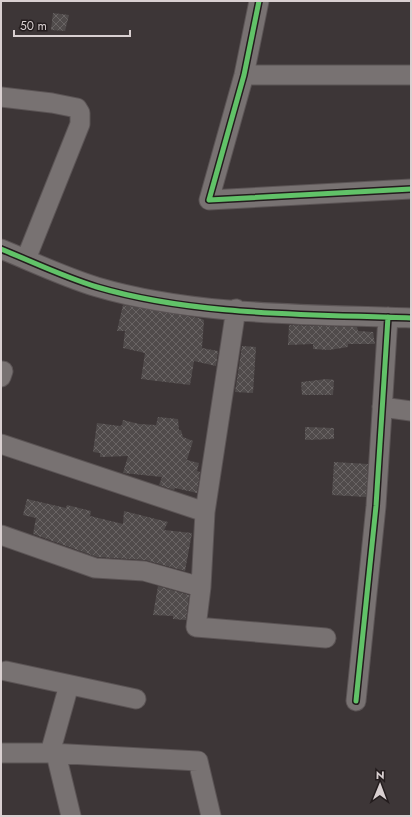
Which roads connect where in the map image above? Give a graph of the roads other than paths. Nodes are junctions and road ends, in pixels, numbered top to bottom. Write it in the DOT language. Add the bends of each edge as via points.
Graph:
graph roads {
  1 [pos="259,1"];
  2 [pos="244,75"];
  3 [pos="411,75"];
  4 [pos="1,97"];
  5 [pos="411,189"];
  6 [pos="1,249"];
  7 [pos="26,259"];
  8 [pos="236,310"];
  9 [pos="388,317"];
  10 [pos="411,318"];
  11 [pos="1,371"];
  12 [pos="1,377"];
  13 [pos="382,407"];
  14 [pos="411,411"];
  15 [pos="1,444"];
  16 [pos="205,512"];
  17 [pos="1,535"];
  18 [pos="201,587"];
  19 [pos="326,638"];
  20 [pos="6,672"];
  21 [pos="69,685"];
  22 [pos="136,699"];
  23 [pos="356,701"];
  24 [pos="1,753"];
  25 [pos="53,753"];
  26 [pos="71,816"];
  27 [pos="212,816"];
  1 -- 2 [label="street"];
  2 -- 3 [label="street"];
  2 -- 5 [label="street" via="209,200"];
  4 -- 7 [label="street" via="77,108 80,114 80,124"];
  6 -- 7 [label="street"];
  7 -- 8 [label="street" via="43,268 98,287 152,299"];
  8 -- 9 [label="street"];
  8 -- 16 [label="street"];
  9 -- 10 [label="street"];
  9 -- 13 [label="street"];
  11 -- 12 [label="street"];
  13 -- 14 [label="street"];
  13 -- 23 [label="street" via="376,506"];
  15 -- 16 [label="street"];
  16 -- 18 [label="street"];
  17 -- 18 [label="street" via="95,568 144,571"];
  18 -- 19 [label="street" via="196,627"];
  20 -- 21 [label="street"];
  21 -- 22 [label="street"];
  21 -- 25 [label="street"];
  24 -- 25 [label="street"];
  25 -- 26 [label="street"];
  25 -- 27 [label="street" via="198,761"];
}
